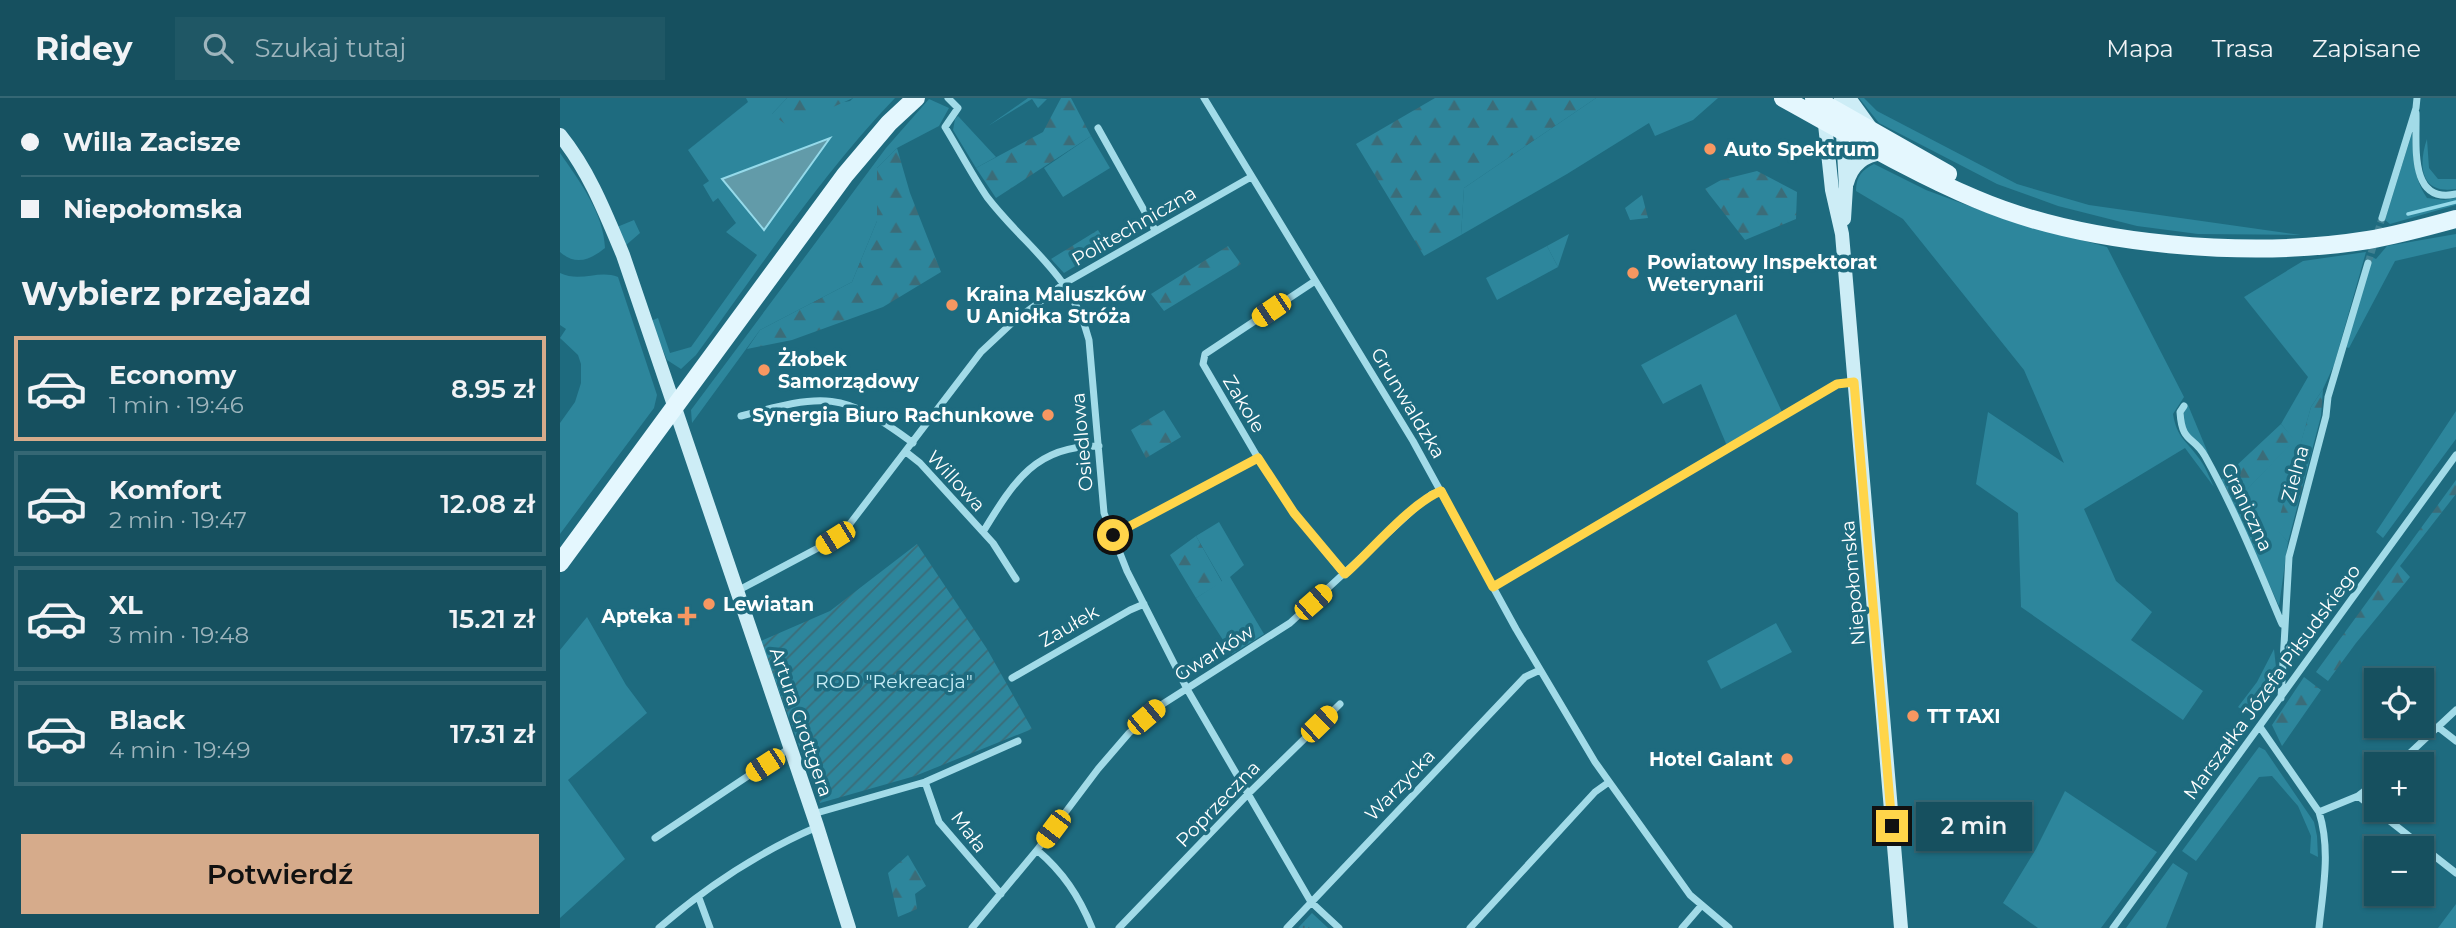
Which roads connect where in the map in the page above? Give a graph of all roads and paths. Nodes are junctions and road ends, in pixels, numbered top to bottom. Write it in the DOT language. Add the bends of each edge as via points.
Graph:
graph roads {
  1 [pos="916,98"];
  2 [pos="948,98"];
  3 [pos="1204,98"];
  4 [pos="1783,98"];
  5 [pos="2417,98"];
  6 [pos="1819,100"];
  7 [pos="1844,103"];
  8 [pos="2416,108"];
  9 [pos="1825,121"];
  10 [pos="1098,128"];
  11 [pos="1844,132"];
  12 [pos="560,135"];
  13 [pos="1882,153"];
  14 [pos="1251,177"];
  15 [pos="1846,187"];
  16 [pos="2456,194"];
  17 [pos="2382,218"];
  18 [pos="2456,219"];
  19 [pos="1155,230"];
  20 [pos="1842,234"];
  21 [pos="2161,243"];
  22 [pos="2368,263"];
  23 [pos="1315,281"];
  24 [pos="1065,283"];
  25 [pos="1854,382"];
  26 [pos="2184,406"];
  27 [pos="675,409"];
  28 [pos="741,416"];
  29 [pos="913,443"];
  30 [pos="1099,446"];
  31 [pos="906,452"];
  32 [pos="2456,455"];
  33 [pos="1258,458"];
  34 [pos="1441,491"];
  35 [pos="983,532"];
  36 [pos="1113,535"];
  37 [pos="560,563"];
  38 [pos="1345,574"];
  39 [pos="1016,579"];
  40 [pos="1493,587"];
  41 [pos="736,591"];
  42 [pos="1144,604"];
  43 [pos="2283,627"];
  44 [pos="1540,670"];
  45 [pos="1012,678"];
  46 [pos="1186,689"];
  47 [pos="2281,698"];
  48 [pos="1340,704"];
  49 [pos="2456,710"];
  50 [pos="2260,727"];
  51 [pos="2438,727"];
  52 [pos="1018,741"];
  53 [pos="2456,741"];
  54 [pos="790,748"];
  55 [pos="2411,752"];
  56 [pos="925,782"];
  57 [pos="1609,782"];
  58 [pos="2364,791"];
  59 [pos="1248,793"];
  60 [pos="2358,796"];
  61 [pos="2319,812"];
  62 [pos="815,820"];
  63 [pos="655,838"];
  64 [pos="1037,850"];
  65 [pos="2456,873"];
  66 [pos="1001,894"];
  67 [pos="699,898"];
  68 [pos="1311,902"];
  69 [pos="1702,906"];
  70 [pos="659,928"];
  71 [pos="710,928"];
  72 [pos="849,928"];
  73 [pos="972,928"];
  74 [pos="1092,928"];
  75 [pos="1119,928"];
  76 [pos="1287,928"];
  77 [pos="1339,928"];
  78 [pos="1470,928"];
  79 [pos="1682,928"];
  80 [pos="1729,928"];
  81 [pos="1901,928"];
  82 [pos="2113,928"];
  83 [pos="2319,928"];
  1 -- 27 [label="main road" via="845,175"];
  2 -- 24 [label="street, Osiedlowa" via="958,108 945,127 987,197"];
  3 -- 14 [label="street, Grunwaldzka"];
  4 -- 9 [label="main road"];
  5 -- 8 [label="street"];
  6 -- 7 [label="main road"];
  6 -- 9 [label="main road, Niepołomska"];
  7 -- 11 [label="main road, Niepołomska"];
  7 -- 21 [label="main road" via="1875,134 1957,178 2010,201"];
  8 -- 16 [label="street" via="2422,181 2435,195"];
  8 -- 17 [label="street"];
  9 -- 11 [label="main road"];
  9 -- 20 [label="main road, Niepołomska"];
  10 -- 19 [label="street"];
  11 -- 13 [label="main road"];
  11 -- 15 [label="main road, Niepołomska"];
  12 -- 27 [label="main road, Artura Grottgera" via="594,187 611,226"];
  13 -- 15 [label="main road" via="1861,159 1849,173"];
  13 -- 21 [label="main road" via="2014,214 2101,236"];
  14 -- 19 [label="street, Politechniczna"];
  14 -- 23 [label="street, Grunwaldzka"];
  15 -- 20 [label="main road, Niepołomska"];
  18 -- 21 [label="main road" via="2367,240 2289,247"];
  19 -- 24 [label="street, Politechniczna"];
  20 -- 25 [label="main road, Niepołomska"];
  22 -- 43 [label="street, Zielna" via="2328,397 2289,557"];
  23 -- 33 [label="street, Zakole" via="1205,354 1208,375"];
  23 -- 34 [label="street, Grunwaldzka"];
  24 -- 29 [label="street, Politechniczna" via="996,336"];
  24 -- 30 [label="street, Osiedlowa" via="1089,340"];
  25 -- 40 [label="street" via="1837,384"];
  25 -- 81 [label="main road, Niepołomska"];
  26 -- 43 [label="street, Graniczna" via="2181,426 2203,453"];
  27 -- 37 [label="main road"];
  27 -- 41 [label="main road, Artura Grottgera"];
  28 -- 29 [label="street, Willowa" via="792,402 833,400 866,411"];
  29 -- 31 [label="street, Politechniczna"];
  30 -- 35 [label="street, Willowa" via="1066,448 1025,472"];
  30 -- 36 [label="street, Osiedlowa" via="1104,513"];
  31 -- 35 [label="street, Willowa"];
  31 -- 41 [label="street, Politechniczna" via="835,538"];
  32 -- 47 [label="street, Marszałka Józefa Piłsudskiego"];
  33 -- 36 [label="street"];
  33 -- 38 [label="street, Zakole" via="1294,513"];
  34 -- 38 [label="street, Gwarków" via="1414,509"];
  34 -- 40 [label="street, Grunwaldzka"];
  35 -- 39 [label="street, Willowa"];
  36 -- 42 [label="street, Osiedlowa"];
  38 -- 46 [label="street, Gwarków" via="1290,622"];
  40 -- 44 [label="street, Grunwaldzka"];
  41 -- 54 [label="main road, Artura Grottgera"];
  42 -- 45 [label="street, Zaułek"];
  42 -- 46 [label="street, Osiedlowa"];
  43 -- 47 [label="street, Zielna"];
  44 -- 57 [label="street, Grunwaldzka"];
  44 -- 68 [label="street, Warzycka" via="1525,677"];
  46 -- 59 [label="street, Osiedlowa"];
  46 -- 64 [label="street, Gwarków" via="1129,733"];
  47 -- 50 [label="street, Marszałka Józefa Piłsudskiego"];
  48 -- 59 [label="street, Poprzeczna"];
  49 -- 51 [label="street"];
  50 -- 61 [label="street"];
  50 -- 82 [label="street, Marszałka Józefa Piłsudskiego"];
  51 -- 53 [label="street"];
  51 -- 55 [label="street"];
  52 -- 56 [label="street"];
  54 -- 62 [label="main road, Artura Grottgera"];
  54 -- 63 [label="street"];
  56 -- 62 [label="street"];
  56 -- 66 [label="street, Mała" via="939,822"];
  57 -- 69 [label="street, Grunwaldzka"];
  57 -- 78 [label="street"];
  58 -- 60 [label="street"];
  59 -- 68 [label="street, Osiedlowa"];
  59 -- 75 [label="street, Poprzeczna"];
  60 -- 61 [label="street"];
  60 -- 65 [label="street"];
  61 -- 83 [label="street" via="2326,848"];
  62 -- 67 [label="street"];
  62 -- 72 [label="main road, Artura Grottgera"];
  64 -- 66 [label="street, Gwarków"];
  64 -- 74 [label="street" via="1072,886"];
  66 -- 73 [label="street, Gwarków"];
  67 -- 70 [label="street"];
  67 -- 71 [label="street"];
  68 -- 76 [label="street, Warzycka"];
  68 -- 77 [label="street, Osiedlowa"];
  69 -- 79 [label="street"];
  69 -- 80 [label="street, Grunwaldzka"];
}
